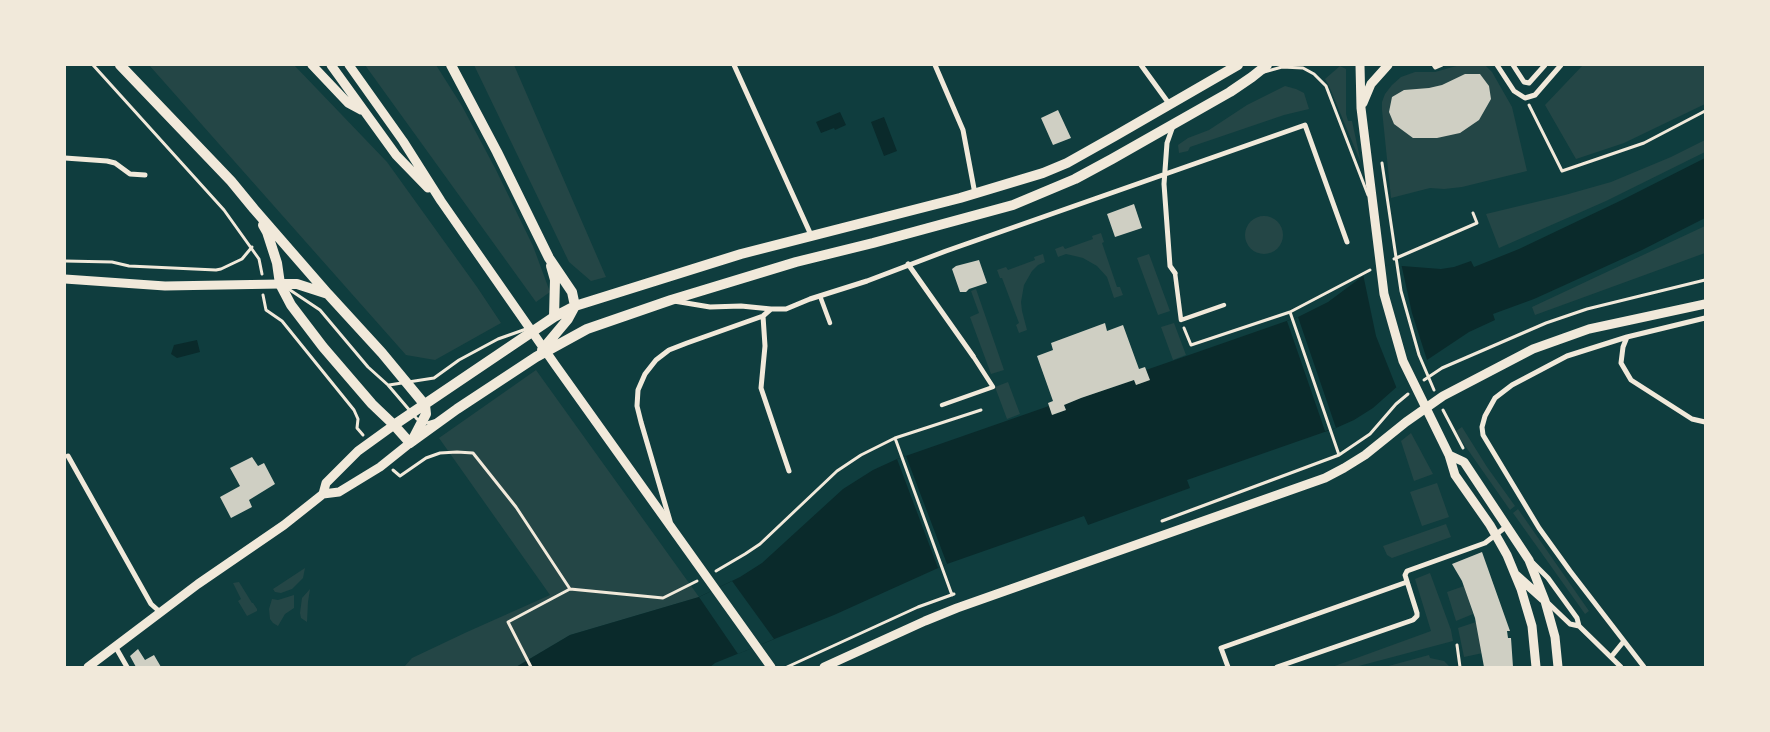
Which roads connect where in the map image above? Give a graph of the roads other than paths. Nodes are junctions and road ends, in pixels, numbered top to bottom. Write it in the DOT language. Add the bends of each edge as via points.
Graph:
graph roads {
  1 [pos="120,65"];
  2 [pos="312,65"];
  3 [pos="331,65"];
  4 [pos="349,65"];
  5 [pos="451,65"];
  6 [pos="734,65"];
  7 [pos="934,65"];
  8 [pos="1141,65"];
  9 [pos="1238,65"];
  10 [pos="1267,65"];
  11 [pos="1360,65"];
  12 [pos="1388,65"];
  13 [pos="1433,65"];
  14 [pos="1442,65"];
  15 [pos="1497,65"];
  16 [pos="1513,65"];
  17 [pos="1545,65"];
  18 [pos="1562,65"];
  19 [pos="1252,78"];
  20 [pos="1170,105"];
  21 [pos="1360,108"];
  22 [pos="365,113"];
  23 [pos="1174,123"];
  24 [pos="65,158"];
  25 [pos="1166,173"];
  26 [pos="144,175"];
  27 [pos="975,194"];
  28 [pos="441,201"];
  29 [pos="1372,207"];
  30 [pos="254,209"];
  31 [pos="811,235"];
  32 [pos="1347,242"];
  33 [pos="549,258"];
  34 [pos="908,264"];
  35 [pos="1175,274"];
  36 [pos="65,279"];
  37 [pos="280,284"];
  38 [pos="328,294"];
  39 [pos="820,296"];
  40 [pos="671,300"];
  41 [pos="1705,304"];
  42 [pos="1224,305"];
  43 [pos="575,306"];
  44 [pos="771,309"];
  45 [pos="554,316"];
  46 [pos="763,316"];
  47 [pos="1705,318"];
  48 [pos="1181,320"];
  49 [pos="1175,322"];
  50 [pos="830,323"];
  51 [pos="1627,337"];
  52 [pos="973,356"];
  53 [pos="536,357"];
  54 [pos="406,383"];
  55 [pos="388,385"];
  56 [pos="942,405"];
  57 [pos="425,406"];
  58 [pos="412,414"];
  59 [pos="441,420"];
  60 [pos="424,422"];
  61 [pos="1705,422"];
  62 [pos="394,425"];
  63 [pos="410,443"];
  64 [pos="1449,455"];
  65 [pos="68,456"];
  66 [pos="789,471"];
  67 [pos="323,494"];
  68 [pos="1507,526"];
  69 [pos="672,529"];
  70 [pos="1496,534"];
  71 [pos="1529,560"];
  72 [pos="1515,574"];
  73 [pos="1407,582"];
  74 [pos="1545,601"];
  75 [pos="160,612"];
  76 [pos="1579,626"];
  77 [pos="1624,641"];
  78 [pos="115,646"];
  79 [pos="1611,657"];
  80 [pos="88,667"];
  81 [pos="127,667"];
  82 [pos="771,667"];
  83 [pos="824,667"];
  84 [pos="1228,667"];
  85 [pos="1277,667"];
  86 [pos="1536,667"];
  87 [pos="1558,667"];
  88 [pos="1621,667"];
  89 [pos="1644,667"];
  1 -- 30 [label="main road"];
  2 -- 22 [label="main road" via="348,103"];
  3 -- 22 [label="main road"];
  4 -- 28 [label="main road"];
  5 -- 33 [label="main road"];
  6 -- 31 [label="street"];
  7 -- 27 [label="street" via="963,130"];
  8 -- 20 [label="street"];
  9 -- 20 [label="main road"];
  10 -- 19 [label="main road"];
  11 -- 21 [label="main road"];
  12 -- 21 [label="main road" via="1371,84"];
  13 -- 14 [label="lane" via="1434,68"];
  15 -- 18 [label="street" via="1514,91 1525,98 1535,96"];
  16 -- 17 [label="street" via="1524,82 1529,83"];
  19 -- 23 [label="main road"];
  19 -- 29 [label="lane" via="1282,67 1294,67 1314,74 1326,86"];
  20 -- 27 [label="main road" via="1059,166"];
  21 -- 29 [label="main road"];
  22 -- 28 [label="main road" via="396,155"];
  23 -- 25 [label="street" via="1167,143"];
  23 -- 40 [label="main road" via="1075,179 1013,204 796,262"];
  24 -- 26 [label="street" via="106,161 115,163 130,174"];
  25 -- 32 [label="street" via="1305,125"];
  25 -- 34 [label="street"];
  25 -- 35 [label="street" via="1170,266"];
  27 -- 31 [label="main road"];
  28 -- 69 [label="main road"];
  29 -- 64 [label="main road" via="1384,294 1404,361"];
  30 -- 37 [label="main road" via="267,232"];
  30 -- 38 [label="main road"];
  31 -- 43 [label="main road"];
  33 -- 43 [label="main road" via="572,292"];
  33 -- 45 [label="main road" via="555,280"];
  34 -- 39 [label="street"];
  34 -- 52 [label="street"];
  35 -- 48 [label="street"];
  36 -- 37 [label="main road" via="165,286"];
  37 -- 38 [label="main road" via="297,284"];
  37 -- 55 [label="lane" via="320,310 368,367"];
  37 -- 62 [label="main road" via="291,305 323,347"];
  38 -- 54 [label="main road"];
  39 -- 44 [label="street" via="786,309"];
  39 -- 50 [label="street"];
  40 -- 44 [label="street" via="710,307"];
  40 -- 53 [label="main road" via="587,329"];
  41 -- 83 [label="main road" via="1589,329 1533,349 1443,396 1365,455 1324,478 957,608"];
  42 -- 48 [label="street"];
  43 -- 45 [label="main road"];
  43 -- 53 [label="main road"];
  44 -- 46 [label="street"];
  45 -- 54 [label="lane" via="498,339 434,378"];
  45 -- 57 [label="main road"];
  46 -- 66 [label="street" via="765,355 761,388"];
  46 -- 69 [label="street" via="669,350 645,374 638,390 637,406"];
  47 -- 51 [label="street"];
  48 -- 49 [label="street"];
  51 -- 61 [label="street" via="1621,363 1631,380 1692,419"];
  51 -- 77 [label="street" via="1567,356 1512,385 1495,398 1482,427 1483,435 1539,528"];
  52 -- 56 [label="street" via="993,387"];
  53 -- 59 [label="main road"];
  54 -- 55 [label="lane"];
  54 -- 57 [label="main road"];
  55 -- 58 [label="lane"];
  57 -- 58 [label="main road"];
  57 -- 60 [label="main road"];
  58 -- 60 [label="lane"];
  58 -- 62 [label="main road"];
  59 -- 60 [label="lane"];
  59 -- 63 [label="main road"];
  60 -- 63 [label="main road"];
  62 -- 63 [label="main road"];
  62 -- 67 [label="main road" via="358,451 326,483"];
  63 -- 67 [label="main road" via="380,467 339,492"];
  64 -- 68 [label="main road" via="1464,462"];
  64 -- 70 [label="main road" via="1455,475"];
  65 -- 75 [label="street" via="151,604"];
  67 -- 75 [label="main road"];
  68 -- 70 [label="street"];
  68 -- 71 [label="main road"];
  69 -- 82 [label="main road"];
  70 -- 72 [label="main road"];
  70 -- 73 [label="street" via="1485,543 1410,570 1405,575"];
  71 -- 74 [label="main road"];
  71 -- 76 [label="street" via="1548,578 1577,618"];
  72 -- 74 [label="main road"];
  72 -- 86 [label="main road" via="1532,626"];
  73 -- 84 [label="street" via="1221,648"];
  73 -- 85 [label="street" via="1417,613 1413,620"];
  74 -- 76 [label="street" via="1570,624"];
  74 -- 87 [label="main road" via="1555,637"];
  75 -- 78 [label="main road"];
  76 -- 79 [label="street"];
  77 -- 79 [label="street"];
  77 -- 89 [label="street"];
  78 -- 80 [label="main road"];
  78 -- 81 [label="street"];
  79 -- 88 [label="street"];
}
